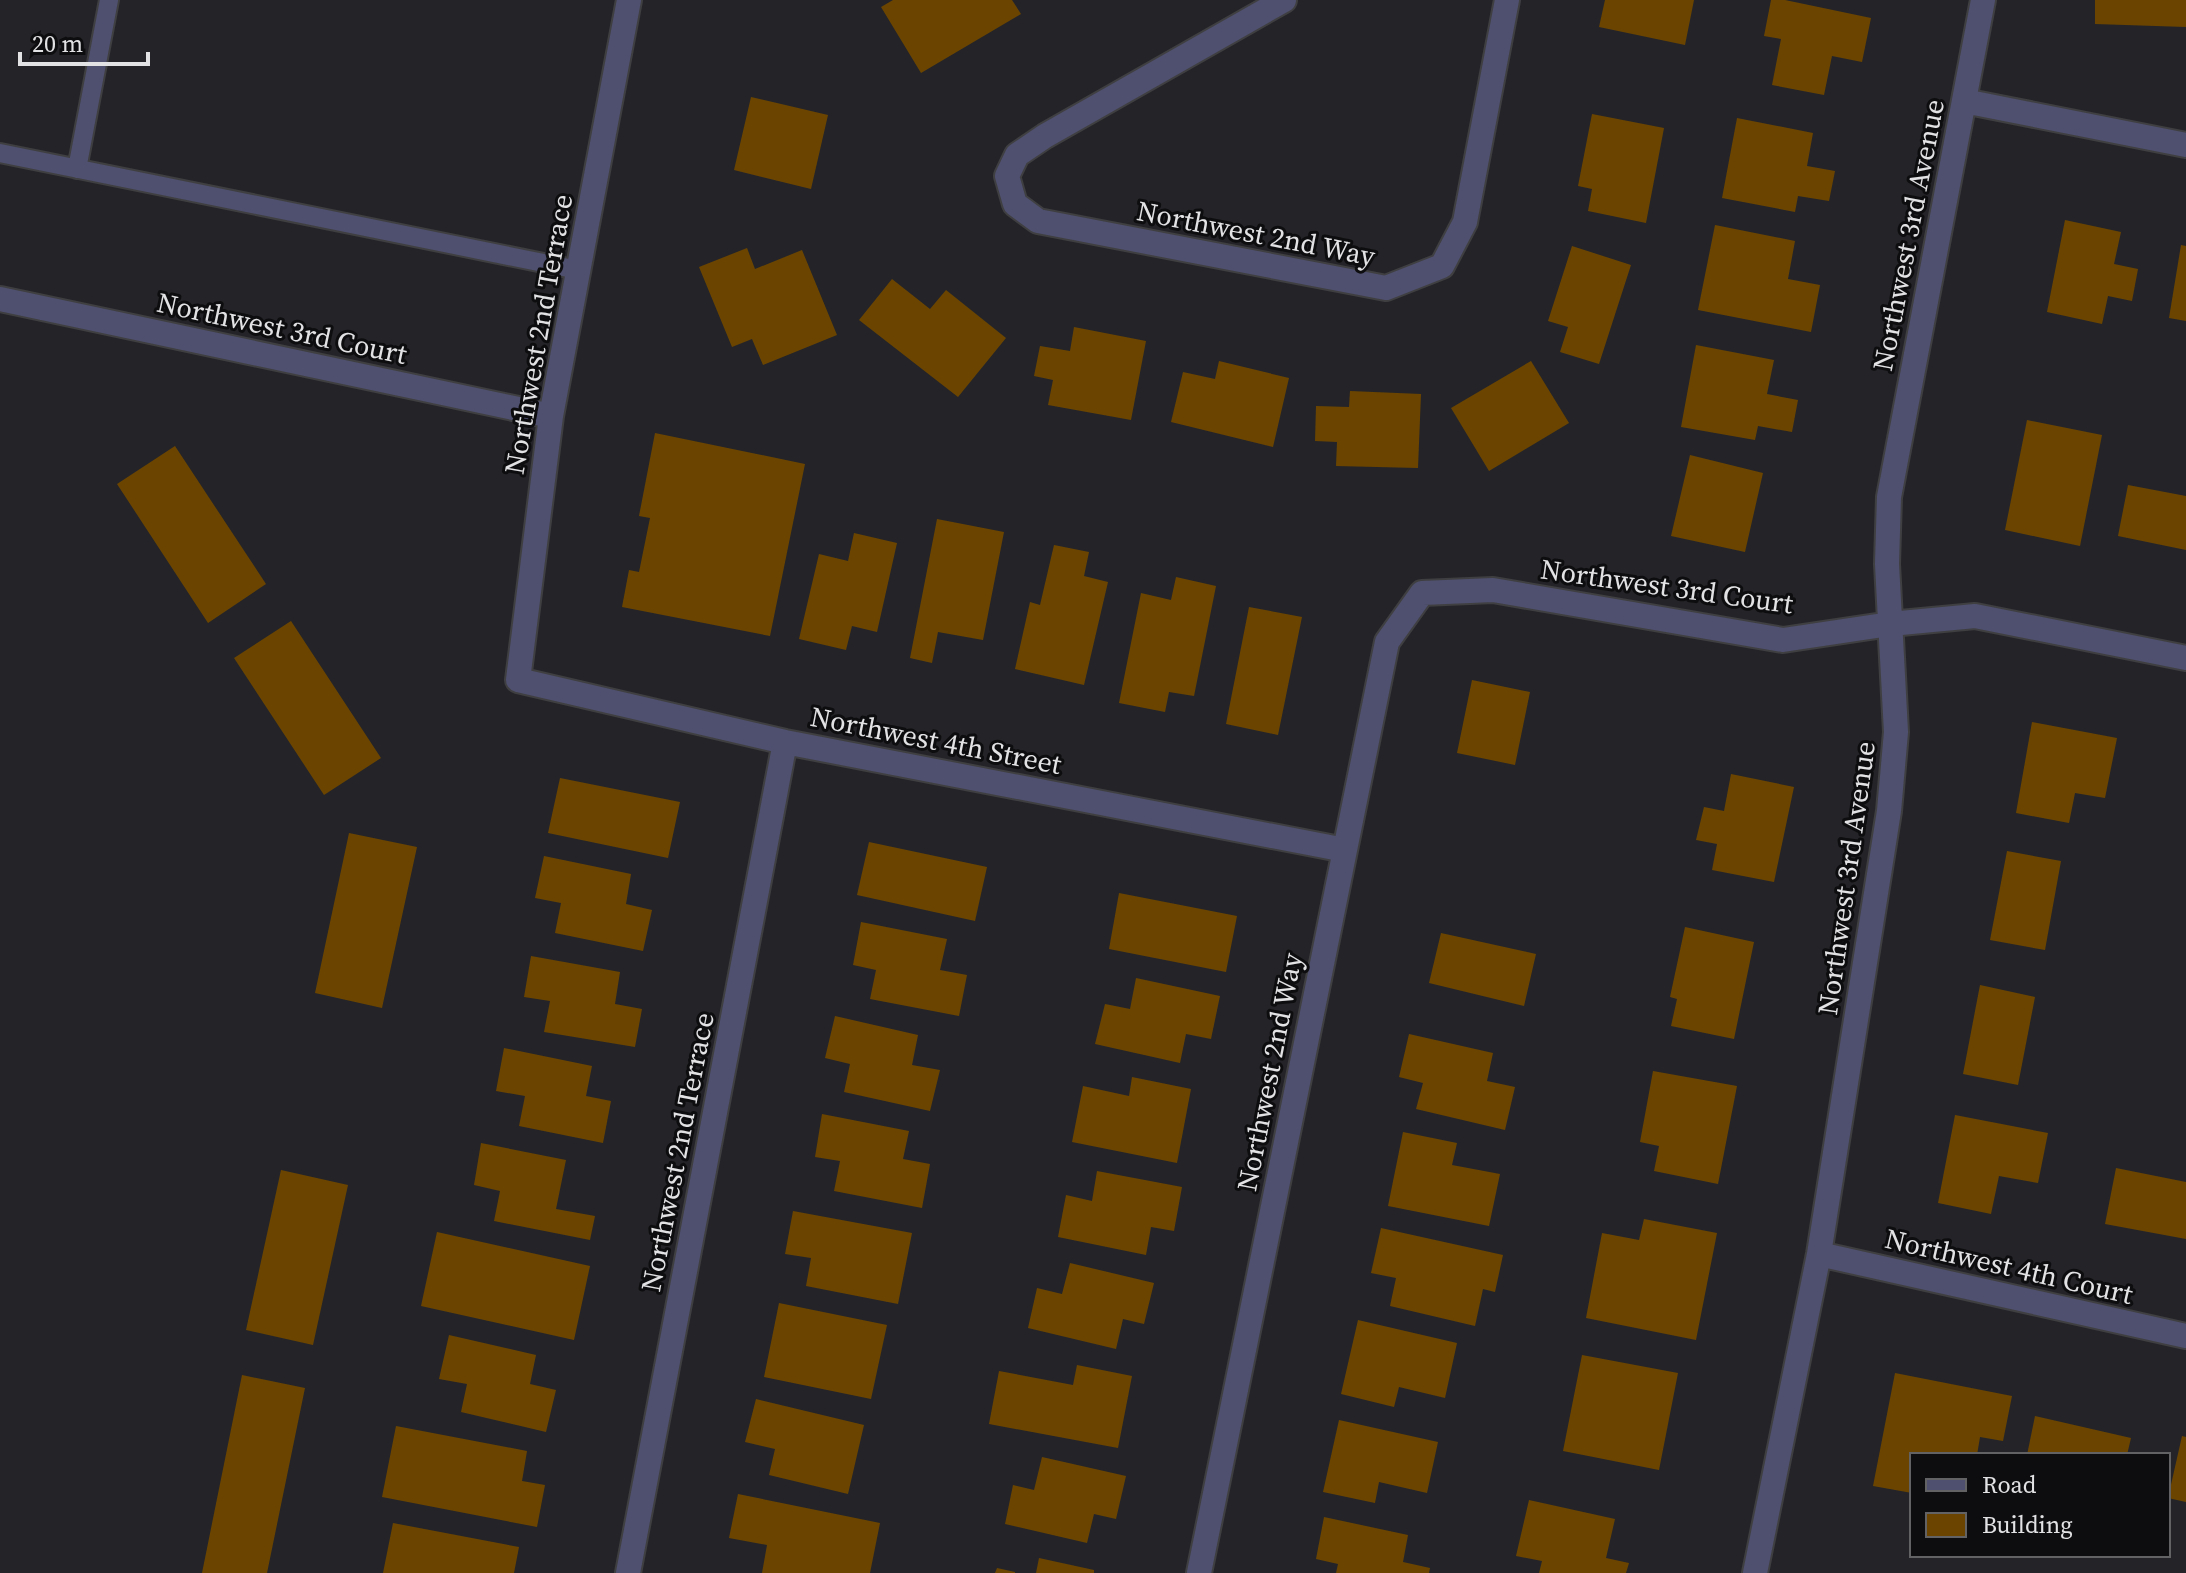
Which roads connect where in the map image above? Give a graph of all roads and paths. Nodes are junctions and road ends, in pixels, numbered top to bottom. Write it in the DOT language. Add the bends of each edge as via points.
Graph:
graph roads {
  1 [pos="109,0"];
  2 [pos="629,0"];
  3 [pos="1284,0"];
  4 [pos="1507,0"];
  5 [pos="1983,0"];
  6 [pos="1964,101"];
  7 [pos="2186,145"];
  8 [pos="0,153"];
  9 [pos="77,169"];
  10 [pos="578,270"];
  11 [pos="0,299"];
  12 [pos="551,416"];
  13 [pos="1422,593"];
  14 [pos="1890,624"];
  15 [pos="2186,658"];
  16 [pos="518,680"];
  17 [pos="785,742"];
  18 [pos="1345,850"];
  19 [pos="1819,1254"];
  20 [pos="2186,1336"];
  21 [pos="628,1573"];
  22 [pos="1199,1573"];
  23 [pos="1755,1573"];
  1 -- 9 [label="lane"];
  2 -- 10 [label="street, Northwest 2nd Terrace"];
  3 -- 4 [label="street, Northwest 2nd Way" via="1017,155 1007,176 1015,204 1038,221 1386,288 1442,266 1465,222"];
  5 -- 6 [label="street, Northwest 3rd Avenue"];
  6 -- 7 [label="street"];
  6 -- 14 [label="street, Northwest 3rd Avenue" via="1889,497"];
  8 -- 9 [label="lane"];
  9 -- 10 [label="lane"];
  10 -- 12 [label="street, Northwest 2nd Terrace"];
  11 -- 12 [label="street, Northwest 3rd Court"];
  12 -- 16 [label="street, Northwest 2nd Terrace"];
  13 -- 14 [label="street, Northwest 3rd Court" via="1493,590 1783,640"];
  13 -- 18 [label="street, Northwest 2nd Way" via="1387,642"];
  14 -- 15 [label="street, Northwest 3rd Court" via="1975,616"];
  14 -- 19 [label="street, Northwest 3rd Avenue" via="1896,732 1889,811"];
  16 -- 17 [label="street, Northwest 4th Street"];
  17 -- 18 [label="street, Northwest 4th Street"];
  17 -- 21 [label="street, Northwest 2nd Terrace"];
  18 -- 22 [label="street, Northwest 2nd Way"];
  19 -- 20 [label="street, Northwest 4th Court"];
  19 -- 23 [label="street, Northwest 3rd Avenue"];
}
